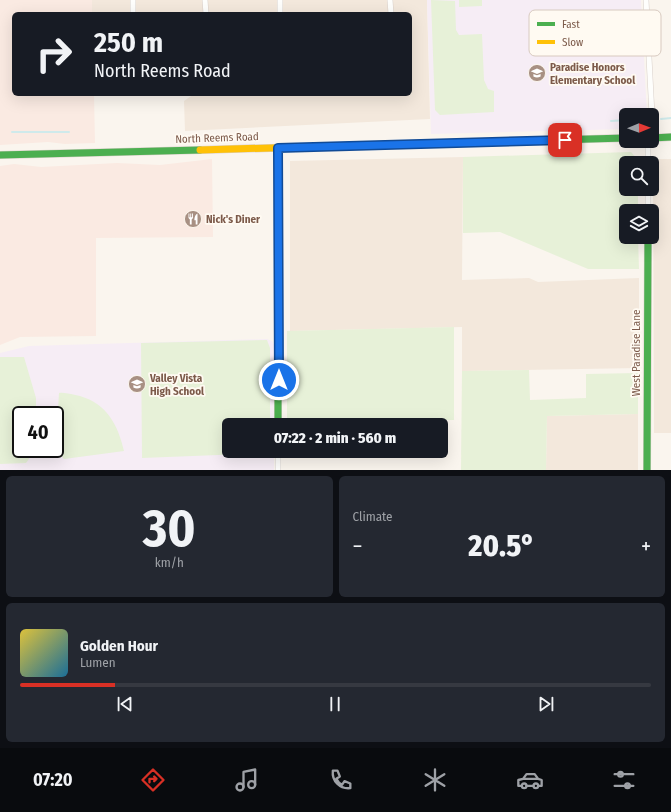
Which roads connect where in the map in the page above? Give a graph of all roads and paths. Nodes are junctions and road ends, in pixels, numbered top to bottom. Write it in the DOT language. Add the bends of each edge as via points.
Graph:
graph roads {
  1 [pos="133,0"];
  2 [pos="205,0"];
  3 [pos="280,0"];
  4 [pos="390,0"];
  5 [pos="646,0"];
  6 [pos="647,10"];
  7 [pos="133,12"];
  8 [pos="206,12"];
  9 [pos="280,12"];
  10 [pos="391,12"];
  11 [pos="649,56"];
  12 [pos="652,108"];
  13 [pos="671,137"];
  14 [pos="619,138"];
  15 [pos="659,138"];
  16 [pos="278,148"];
  17 [pos="0,155"];
  18 [pos="648,244"];
  19 [pos="278,418"];
  20 [pos="278,458"];
  21 [pos="278,470"];
  22 [pos="647,470"];
  1 -- 7 [label="street"];
  2 -- 8 [label="street"];
  3 -- 9 [label="street"];
  4 -- 10 [label="street"];
  5 -- 6 [label="street"];
  11 -- 12 [label="street"];
  13 -- 15 [label="main road"];
  14 -- 16 [label="main road, North Reems Road"];
  16 -- 17 [label="main road, North Reems Road"];
  16 -- 19 [label="main road"];
  18 -- 22 [label="main road, West Paradise Lane"];
  20 -- 21 [label="street"];
}
